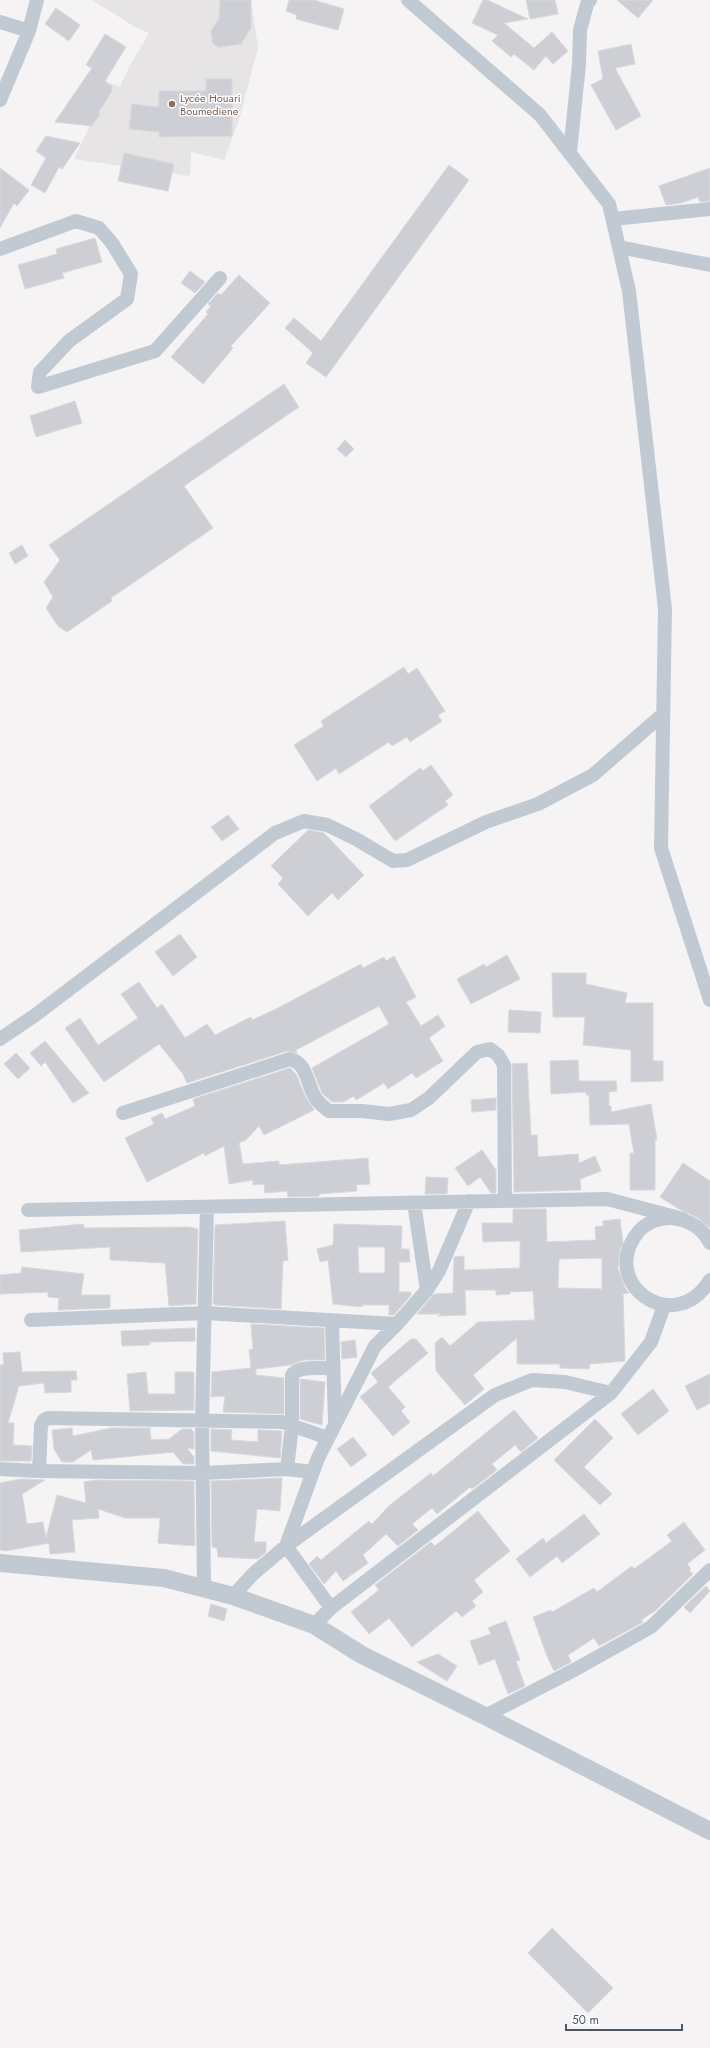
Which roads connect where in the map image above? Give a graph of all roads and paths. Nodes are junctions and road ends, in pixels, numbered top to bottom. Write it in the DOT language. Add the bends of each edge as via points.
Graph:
graph roads {
  1 [pos="37,0"];
  2 [pos="408,0"];
  3 [pos="590,0"];
  4 [pos="0,22"];
  5 [pos="29,31"];
  6 [pos="0,100"];
  7 [pos="570,152"];
  8 [pos="710,209"];
  9 [pos="613,219"];
  10 [pos="619,247"];
  11 [pos="0,249"];
  12 [pos="710,265"];
  13 [pos="220,278"];
  14 [pos="662,714"];
  15 [pos="710,1000"];
  16 [pos="0,1039"];
  17 [pos="123,1113"];
  18 [pos="469,1201"];
  19 [pos="505,1201"];
  20 [pos="414,1203"];
  21 [pos="207,1207"];
  22 [pos="28,1210"];
  23 [pos="683,1219"];
  24 [pos="710,1243"];
  25 [pos="710,1280"];
  26 [pos="427,1290"];
  27 [pos="664,1306"];
  28 [pos="205,1314"];
  29 [pos="31,1320"];
  30 [pos="332,1321"];
  31 [pos="398,1324"];
  32 [pos="333,1368"];
  33 [pos="611,1393"];
  34 [pos="202,1421"];
  35 [pos="335,1424"];
  36 [pos="292,1425"];
  37 [pos="328,1438"];
  38 [pos="0,1469"];
  39 [pos="287,1469"];
  40 [pos="39,1471"];
  41 [pos="202,1472"];
  42 [pos="313,1472"];
  43 [pos="286,1546"];
  44 [pos="0,1563"];
  45 [pos="710,1570"];
  46 [pos="204,1588"];
  47 [pos="233,1596"];
  48 [pos="331,1608"];
  49 [pos="314,1625"];
  50 [pos="486,1716"];
  51 [pos="710,1831"];
  1 -- 5 [label="street"];
  2 -- 7 [label="street" via="540,115"];
  3 -- 7 [label="street" via="580,30"];
  4 -- 5 [label="street"];
  5 -- 6 [label="street"];
  7 -- 9 [label="street" via="609,204"];
  8 -- 9 [label="street"];
  9 -- 10 [label="street"];
  10 -- 12 [label="street"];
  10 -- 14 [label="street" via="629,291 664,609"];
  11 -- 13 [label="street" via="76,220 99,228 112,243 131,274 127,298 69,341 40,372 38,387 156,351"];
  14 -- 15 [label="street" via="662,848"];
  14 -- 16 [label="street" via="593,775 538,804 486,822 407,860 393,861 327,825 304,821 275,833"];
  17 -- 19 [label="street" via="290,1059 302,1066 315,1098 329,1111 389,1114 411,1110 429,1098 477,1052 490,1049 498,1055 504,1065"];
  18 -- 19 [label="street"];
  18 -- 20 [label="street"];
  18 -- 26 [label="street" via="439,1271"];
  19 -- 23 [label="street" via="607,1199"];
  20 -- 21 [label="street"];
  20 -- 26 [label="street"];
  21 -- 22 [label="street"];
  21 -- 28 [label="street"];
  23 -- 24 [label="street" via="696,1226"];
  23 -- 27 [label="street" via="669,1218 648,1224 633,1239 627,1252 626,1267 630,1281 650,1302"];
  25 -- 27 [label="street" via="704,1291 692,1300 679,1305"];
  26 -- 31 [label="street"];
  27 -- 33 [label="street" via="651,1342"];
  28 -- 29 [label="street"];
  28 -- 30 [label="street"];
  28 -- 34 [label="street"];
  30 -- 31 [label="street"];
  30 -- 32 [label="street"];
  31 -- 35 [label="street" via="376,1346"];
  32 -- 35 [label="street"];
  32 -- 36 [label="street" via="294,1371"];
  33 -- 43 [label="street" via="565,1382 532,1380 495,1395"];
  33 -- 48 [label="street"];
  34 -- 36 [label="street" via="282,1422"];
  34 -- 40 [label="street" via="48,1418 41,1425"];
  34 -- 41 [label="street"];
  35 -- 37 [label="street"];
  36 -- 37 [label="street"];
  36 -- 39 [label="street"];
  37 -- 42 [label="street"];
  38 -- 40 [label="street"];
  39 -- 41 [label="street"];
  39 -- 42 [label="street"];
  40 -- 41 [label="street"];
  41 -- 46 [label="street"];
  42 -- 43 [label="street"];
  43 -- 47 [label="street" via="253,1574"];
  43 -- 48 [label="street"];
  44 -- 46 [label="street" via="164,1578"];
  45 -- 50 [label="street" via="651,1627"];
  46 -- 47 [label="street"];
  47 -- 49 [label="street"];
  48 -- 49 [label="street"];
  49 -- 50 [label="street" via="362,1655"];
  50 -- 51 [label="street"];
}
